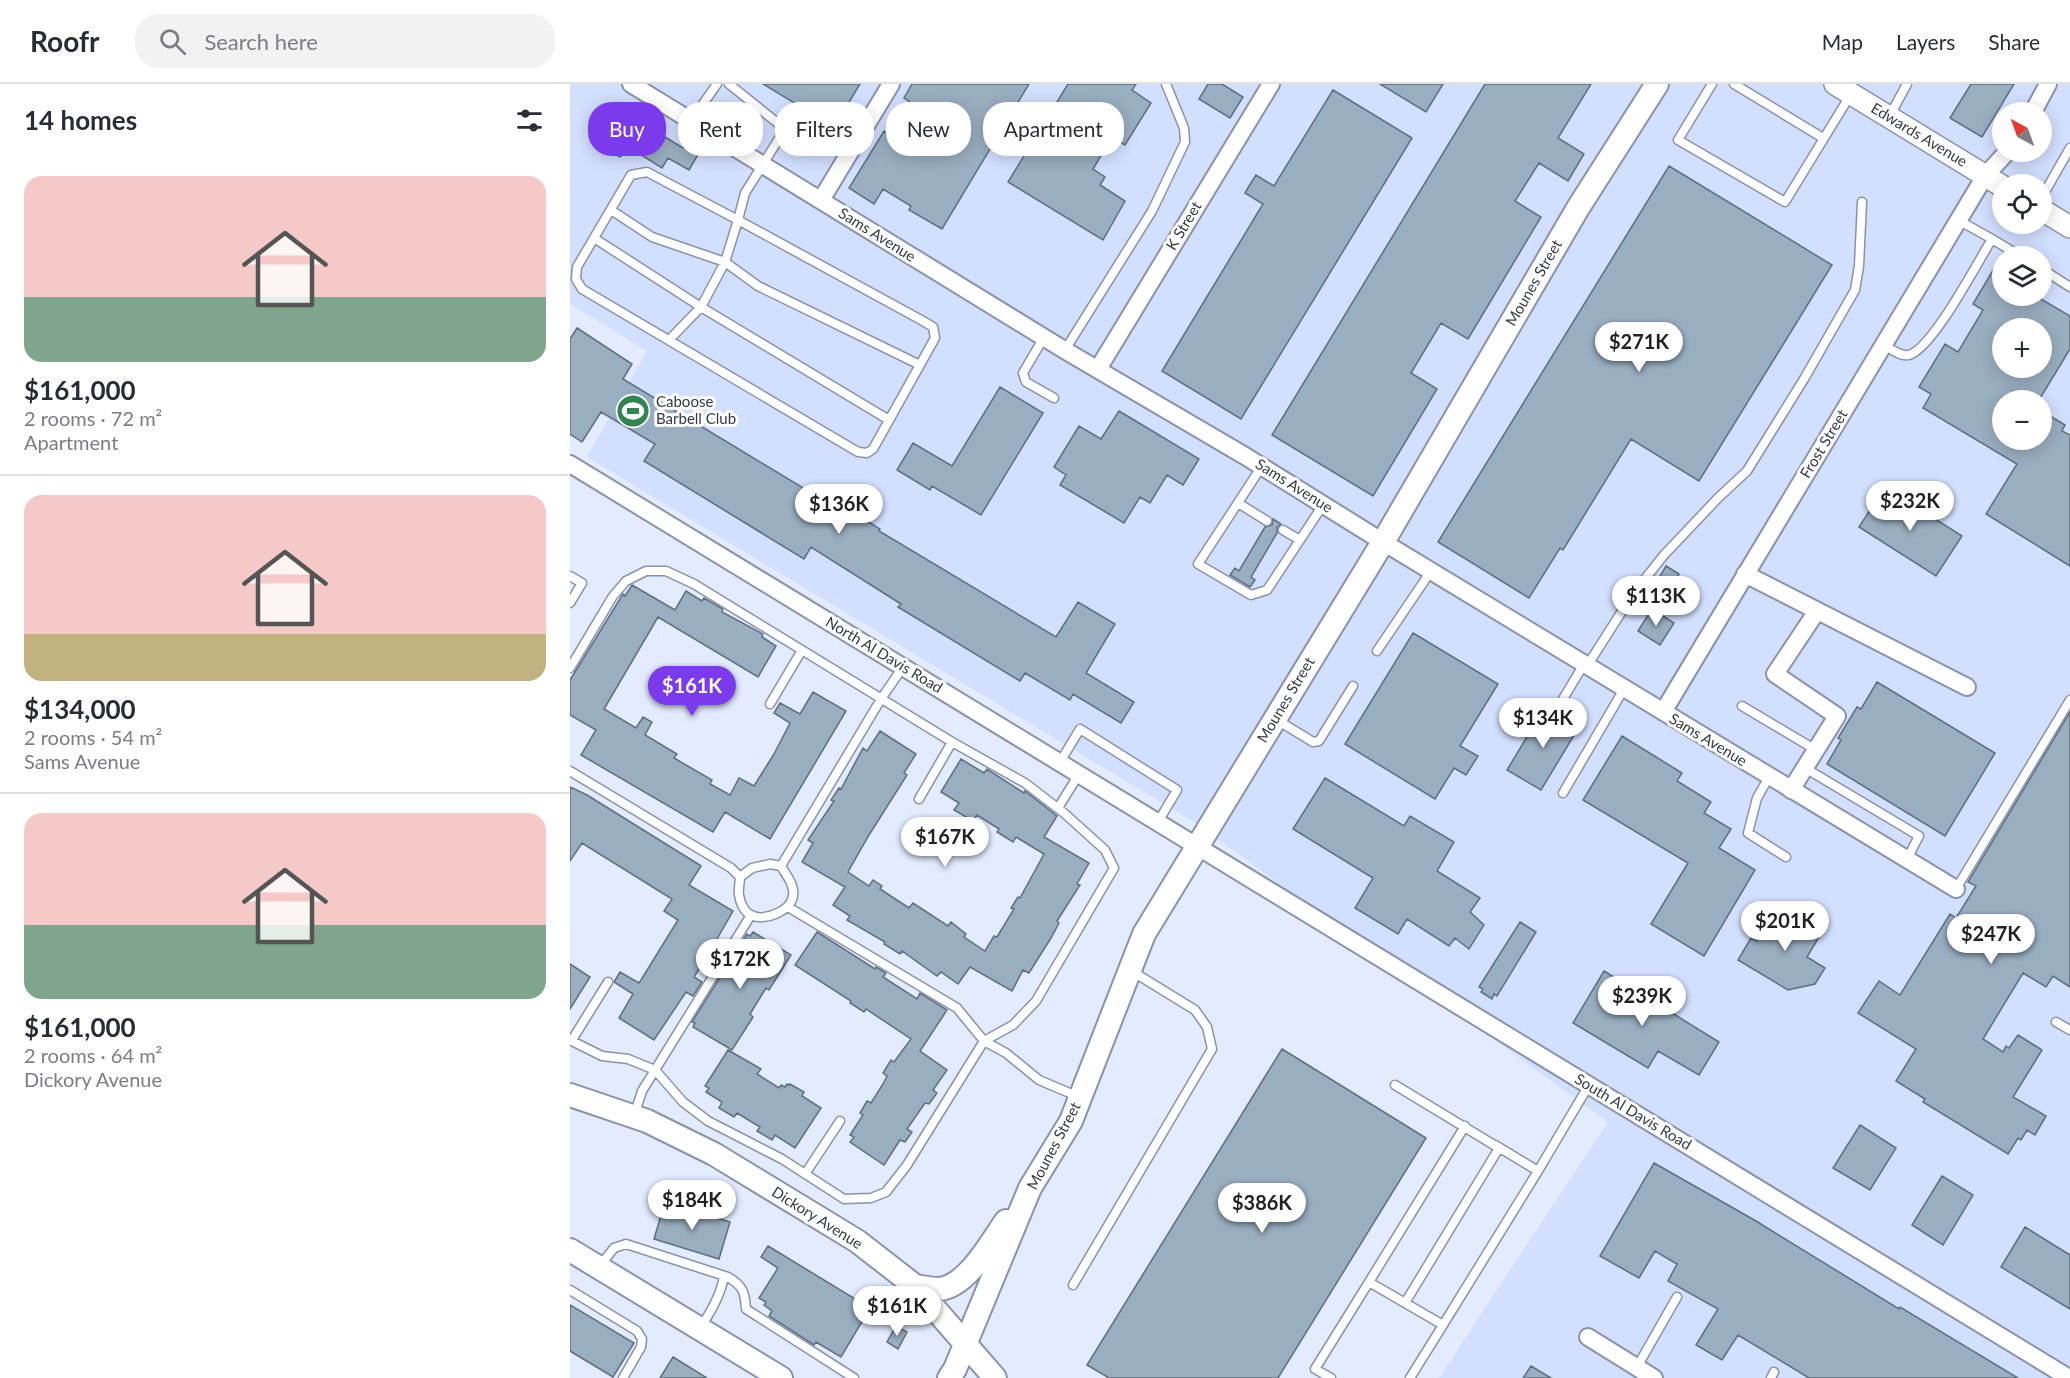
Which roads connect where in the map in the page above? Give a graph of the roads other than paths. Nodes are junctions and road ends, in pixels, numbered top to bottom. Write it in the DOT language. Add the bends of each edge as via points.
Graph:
graph roads {
  1 [pos="631,84"];
  2 [pos="717,84"];
  3 [pos="729,84"];
  4 [pos="891,84"];
  5 [pos="1166,84"];
  6 [pos="1271,84"];
  7 [pos="1657,84"];
  8 [pos="1712,84"];
  9 [pos="1734,84"];
  10 [pos="1907,84"];
  11 [pos="2048,84"];
  12 [pos="1843,89"];
  13 [pos="704,102"];
  14 [pos="2038,102"];
  15 [pos="678,113"];
  16 [pos="1889,117"];
  17 [pos="1824,138"];
  18 [pos="2070,148"];
  19 [pos="748,156"];
  20 [pos="763,165"];
  21 [pos="1992,180"];
  22 [pos="2052,180"];
  23 [pos="1992,183"];
  24 [pos="820,200"];
  25 [pos="1862,202"];
  26 [pos="611,210"];
  27 [pos="2052,216"];
  28 [pos="738,220"];
  29 [pos="1958,220"];
  30 [pos="2070,227"];
  31 [pos="594,238"];
  32 [pos="1992,239"];
  33 [pos="2004,246"];
  34 [pos="725,262"];
  35 [pos="2052,275"];
  36 [pos="2070,287"];
  37 [pos="701,307"];
  38 [pos="1044,337"];
  39 [pos="669,340"];
  40 [pos="1884,345"];
  41 [pos="1065,350"];
  42 [pos="920,365"];
  43 [pos="1098,369"];
  44 [pos="1054,398"];
  45 [pos="889,420"];
  46 [pos="570,464"];
  47 [pos="1262,466"];
  48 [pos="1238,503"];
  49 [pos="1323,505"];
  50 [pos="1267,521"];
  51 [pos="1283,530"];
  52 [pos="1300,540"];
  53 [pos="1383,542"];
  54 [pos="1431,571"];
  55 [pos="1745,574"];
  56 [pos="570,576"];
  57 [pos="570,603"];
  58 [pos="1817,611"];
  59 [pos="802,650"];
  60 [pos="1377,651"];
  61 [pos="1585,665"];
  62 [pos="903,667"];
  63 [pos="570,668"];
  64 [pos="1353,686"];
  65 [pos="1967,687"];
  66 [pos="1624,689"];
  67 [pos="881,699"];
  68 [pos="2070,700"];
  69 [pos="770,704"];
  70 [pos="1742,706"];
  71 [pos="1557,709"];
  72 [pos="1663,712"];
  73 [pos="1275,718"];
  74 [pos="952,742"];
  75 [pos="1816,750"];
  76 [pos="1060,762"];
  77 [pos="1805,768"];
  78 [pos="570,771"];
  79 [pos="1079,774"];
  80 [pos="1769,777"];
  81 [pos="1791,790"];
  82 [pos="1563,793"];
  83 [pos="919,799"];
  84 [pos="1058,808"];
  85 [pos="1158,822"];
  86 [pos="1198,846"];
  87 [pos="1786,856"];
  88 [pos="1907,859"];
  89 [pos="781,866"];
  90 [pos="740,877"];
  91 [pos="1956,889"];
  92 [pos="788,907"];
  93 [pos="751,915"];
  94 [pos="1130,970"];
  95 [pos="608,982"];
  96 [pos="2056,1022"];
  97 [pos="2070,1030"];
  98 [pos="571,1040"];
  99 [pos="984,1041"];
  100 [pos="655,1070"];
  101 [pos="1589,1085"];
  102 [pos="1395,1086"];
  103 [pos="571,1096"];
  104 [pos="1080,1098"];
  105 [pos="634,1117"];
  106 [pos="840,1121"];
  107 [pos="1465,1126"];
  108 [pos="1495,1145"];
  109 [pos="1538,1171"];
  110 [pos="805,1174"];
  111 [pos="1030,1188"];
  112 [pos="570,1250"];
  113 [pos="599,1268"];
  114 [pos="724,1276"];
  115 [pos="1369,1282"];
  116 [pos="1073,1285"];
  117 [pos="915,1286"];
  118 [pos="570,1290"];
  119 [pos="1677,1297"];
  120 [pos="1405,1303"];
  121 [pos="1443,1325"];
  122 [pos="700,1329"];
  123 [pos="1588,1337"];
  124 [pos="965,1342"];
  125 [pos="1636,1367"];
  126 [pos="1315,1369"];
  127 [pos="623,1378"];
  128 [pos="781,1378"];
  129 [pos="854,1378"];
  130 [pos="949,1378"];
  131 [pos="995,1378"];
  132 [pos="1310,1378"];
  133 [pos="1330,1378"];
  134 [pos="1410,1378"];
  135 [pos="1654,1378"];
  136 [pos="2069,1378"];
  1 -- 15 [label="street, Sams Avenue"];
  2 -- 13 [label="lane"];
  3 -- 20 [label="lane" via="785,129"];
  4 -- 24 [label="street"];
  5 -- 41 [label="lane" via="1178,110 1185,142 1152,211"];
  6 -- 43 [label="street, K Street"];
  7 -- 53 [label="main road, Mounes Street" via="1578,208"];
  8 -- 17 [label="lane" via="1678,140 1785,202"];
  9 -- 17 [label="lane"];
  10 -- 16 [label="lane"];
  11 -- 14 [label="street"];
  12 -- 16 [label="street, Edwards Avenue"];
  12 -- 17 [label="lane"];
  16 -- 21 [label="street, Edwards Avenue"];
  18 -- 22 [label="lane"];
  19 -- 20 [label="street, Sams Avenue"];
  20 -- 24 [label="street, Sams Avenue"];
  20 -- 28 [label="lane" via="745,193"];
  23 -- 29 [label="street, Frost Street"];
  24 -- 38 [label="street, Sams Avenue"];
  25 -- 61 [label="lane" via="1855,290 1804,379 1747,471 1664,555"];
  26 -- 28 [label="lane" via="631,176 647,172"];
  26 -- 31 [label="lane"];
  26 -- 34 [label="lane" via="652,237"];
  27 -- 30 [label="street"];
  28 -- 34 [label="lane"];
  28 -- 42 [label="lane" via="933,327 935,338"];
  29 -- 32 [label="lane"];
  29 -- 40 [label="street, Frost Street"];
  31 -- 37 [label="lane"];
  31 -- 39 [label="lane" via="577,267 576,279 582,288"];
  32 -- 33 [label="lane"];
  32 -- 40 [label="lane" via="1933,335 1911,354 1903,355"];
  34 -- 37 [label="lane"];
  34 -- 42 [label="lane" via="758,286"];
  35 -- 36 [label="lane"];
  37 -- 39 [label="lane"];
  37 -- 45 [label="lane"];
  38 -- 41 [label="street, Sams Avenue"];
  38 -- 44 [label="lane" via="1023,373 1026,382"];
  39 -- 45 [label="lane" via="858,452 873,449"];
  40 -- 55 [label="street, Frost Street"];
  41 -- 43 [label="street, Sams Avenue"];
  42 -- 45 [label="lane"];
  43 -- 47 [label="street, Sams Avenue"];
  46 -- 62 [label="street, North Al Davis Road"];
  47 -- 48 [label="lane"];
  47 -- 49 [label="street, Sams Avenue"];
  48 -- 50 [label="lane"];
  48 -- 52 [label="lane" via="1198,564 1251,595 1267,590"];
  49 -- 52 [label="lane"];
  49 -- 53 [label="street, Sams Avenue"];
  51 -- 52 [label="lane"];
  53 -- 54 [label="street, Sams Avenue"];
  53 -- 73 [label="main road, Mounes Street"];
  54 -- 60 [label="lane"];
  54 -- 61 [label="street, Sams Avenue"];
  55 -- 58 [label="street"];
  55 -- 72 [label="street, Frost Street"];
  56 -- 57 [label="lane" via="582,583"];
  58 -- 65 [label="street"];
  58 -- 75 [label="street" via="1775,674 1837,716"];
  59 -- 63 [label="lane" via="694,584 666,571 646,571 626,581 613,596"];
  59 -- 67 [label="lane"];
  59 -- 69 [label="lane"];
  61 -- 66 [label="street, Sams Avenue"];
  61 -- 71 [label="lane"];
  62 -- 67 [label="lane"];
  62 -- 76 [label="street, North Al Davis Road"];
  64 -- 73 [label="lane" via="1319,741 1313,742"];
  66 -- 72 [label="street, Sams Avenue"];
  66 -- 82 [label="lane"];
  67 -- 74 [label="lane"];
  67 -- 89 [label="lane"];
  68 -- 91 [label="lane"];
  70 -- 75 [label="lane"];
  72 -- 80 [label="street, Sams Avenue"];
  73 -- 86 [label="main road, Mounes Street"];
  74 -- 83 [label="lane"];
  74 -- 84 [label="lane" via="1025,783"];
  75 -- 77 [label="street"];
  76 -- 79 [label="street, North Al Davis Road"];
  76 -- 85 [label="lane" via="1080,729 1177,790"];
  77 -- 81 [label="street"];
  77 -- 88 [label="lane" via="1919,836"];
  78 -- 90 [label="lane"];
  79 -- 84 [label="lane"];
  79 -- 85 [label="street, North Al Davis Road"];
  80 -- 81 [label="street, Sams Avenue"];
  80 -- 87 [label="lane" via="1757,798 1748,833"];
  81 -- 88 [label="street, Sams Avenue"];
  84 -- 99 [label="lane" via="1105,850 1114,868 1036,1001 1013,1025"];
  85 -- 86 [label="street, North Al Davis Road"];
  86 -- 94 [label="main road, Mounes Street" via="1144,934"];
  86 -- 101 [label="street, South Al Davis Road"];
  88 -- 91 [label="street, Sams Avenue"];
  89 -- 90 [label="lane" via="752,868"];
  89 -- 92 [label="lane" via="791,882 793,896"];
  90 -- 93 [label="lane" via="739,894"];
  92 -- 93 [label="lane" via="774,915"];
  92 -- 99 [label="lane" via="957,1008"];
  93 -- 100 [label="lane"];
  94 -- 104 [label="main road, Mounes Street"];
  94 -- 116 [label="lane" via="1195,1010 1208,1027 1212,1049"];
  95 -- 98 [label="lane"];
  96 -- 97 [label="lane"];
  98 -- 100 [label="lane" via="602,1056 628,1059"];
  99 -- 104 [label="lane" via="1040,1080"];
  99 -- 110 [label="lane" via="908,1165 886,1191 871,1198 844,1199"];
  100 -- 105 [label="lane" via="642,1091"];
  100 -- 110 [label="lane" via="683,1102 708,1121"];
  101 -- 109 [label="lane"];
  101 -- 136 [label="street, South Al Davis Road"];
  102 -- 107 [label="lane"];
  103 -- 105 [label="main road, Dickory Avenue"];
  104 -- 111 [label="main road, Mounes Street" via="1071,1122"];
  105 -- 117 [label="main road, Dickory Avenue" via="725,1161 857,1241"];
  106 -- 110 [label="lane"];
  107 -- 108 [label="lane"];
  107 -- 115 [label="lane"];
  108 -- 109 [label="lane"];
  108 -- 120 [label="lane" via="1499,1148"];
  109 -- 121 [label="lane"];
  111 -- 117 [label="main road" via="970,1270 955,1284 939,1289"];
  111 -- 124 [label="main road, Mounes Street"];
  112 -- 113 [label="main road"];
  113 -- 114 [label="lane" via="614,1248 626,1244"];
  113 -- 122 [label="main road"];
  114 -- 122 [label="lane" via="723,1286"];
  114 -- 129 [label="lane" via="741,1285 746,1309"];
  115 -- 120 [label="lane"];
  115 -- 126 [label="lane"];
  117 -- 124 [label="main road, Dickory Avenue"];
  118 -- 127 [label="lane" via="636,1331 642,1339"];
  119 -- 125 [label="lane"];
  120 -- 121 [label="lane"];
  121 -- 134 [label="lane"];
  122 -- 128 [label="main road"];
  123 -- 125 [label="street"];
  124 -- 130 [label="main road, Mounes Street"];
  124 -- 131 [label="main road, Dickory Avenue"];
  125 -- 135 [label="street"];
  126 -- 132 [label="lane"];
  126 -- 133 [label="lane"];
}
